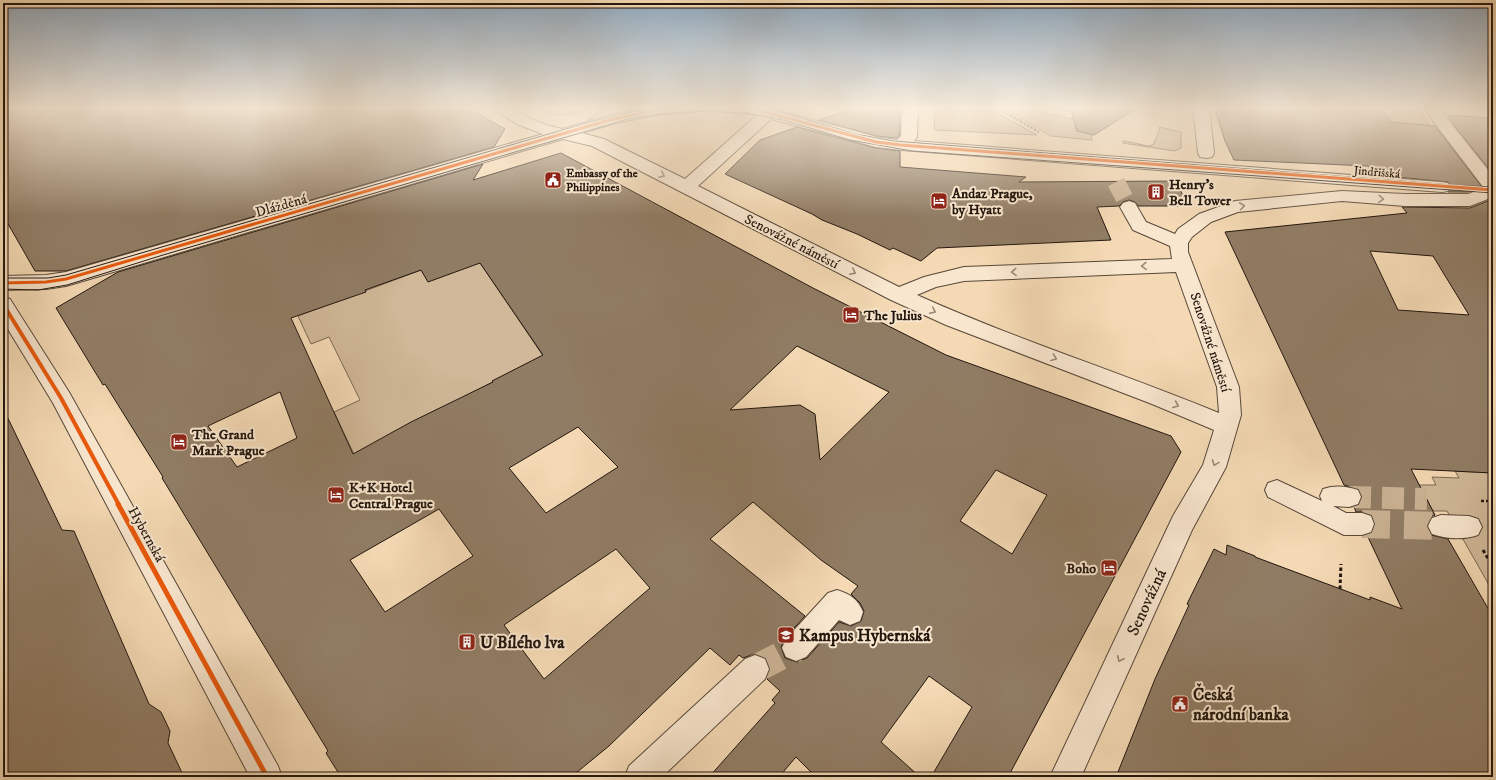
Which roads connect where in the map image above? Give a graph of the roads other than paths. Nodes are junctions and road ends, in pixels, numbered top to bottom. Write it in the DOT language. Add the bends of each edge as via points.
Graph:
graph roads {
  1 [pos="530,143"];
  2 [pos="601,143"];
  3 [pos="736,143"];
  4 [pos="888,143"];
  5 [pos="1205,143"];
  6 [pos="1458,143"];
  7 [pos="901,145"];
  8 [pos="1206,152"];
  9 [pos="686,187"];
  10 [pos="1493,190"];
  11 [pos="1129,207"];
  12 [pos="1179,243"];
  13 [pos="1183,265"];
  14 [pos="3,283"];
  15 [pos="898,295"];
  16 [pos="3,304"];
  17 [pos="1227,426"];
  18 [pos="1277,490"];
  19 [pos="1362,524"];
  20 [pos="1442,526"];
  21 [pos="1469,527"];
  22 [pos="850,612"];
  23 [pos="796,648"];
  24 [pos="755,669"];
  25 [pos="267,777"];
  26 [pos="640,777"];
  27 [pos="1065,777"];
  1 -- 14 [label="street, Dlážděná" via="66,279"];
  2 -- 9 [label="street, Senovážné náměstí, one-way"];
  3 -- 9 [label="street"];
  4 -- 7 [label="street"];
  5 -- 8 [label="street"];
  6 -- 10 [label="street"];
  7 -- 10 [label="street, Jindřišská"];
  9 -- 15 [label="street, Senovážné náměstí, one-way"];
  12 -- 10 [label="street, Jindřišská, one-way" via="1185,233 1205,218 1235,207 1342,196 1405,200 1470,200"];
  11 -- 12 [label="street" via="1139,226"];
  12 -- 13 [label="street"];
  13 -- 15 [label="street, one-way" via="964,274 930,282"];
  13 -- 17 [label="street, Senovážné náměstí" via="1228,387 1230,415"];
  15 -- 17 [label="street, Senovážné náměstí, one-way" via="953,320"];
  16 -- 25 [label="street, Hybernská" via="61,398"];
  17 -- 27 [label="street, Senovážná, one-way" via="1214,466 1182,524"];
  18 -- 19 [label="street" via="1344,524"];
  20 -- 21 [label="street"];
  22 -- 23 [label="street" via="837,602"];
  24 -- 26 [label="street"];
}
